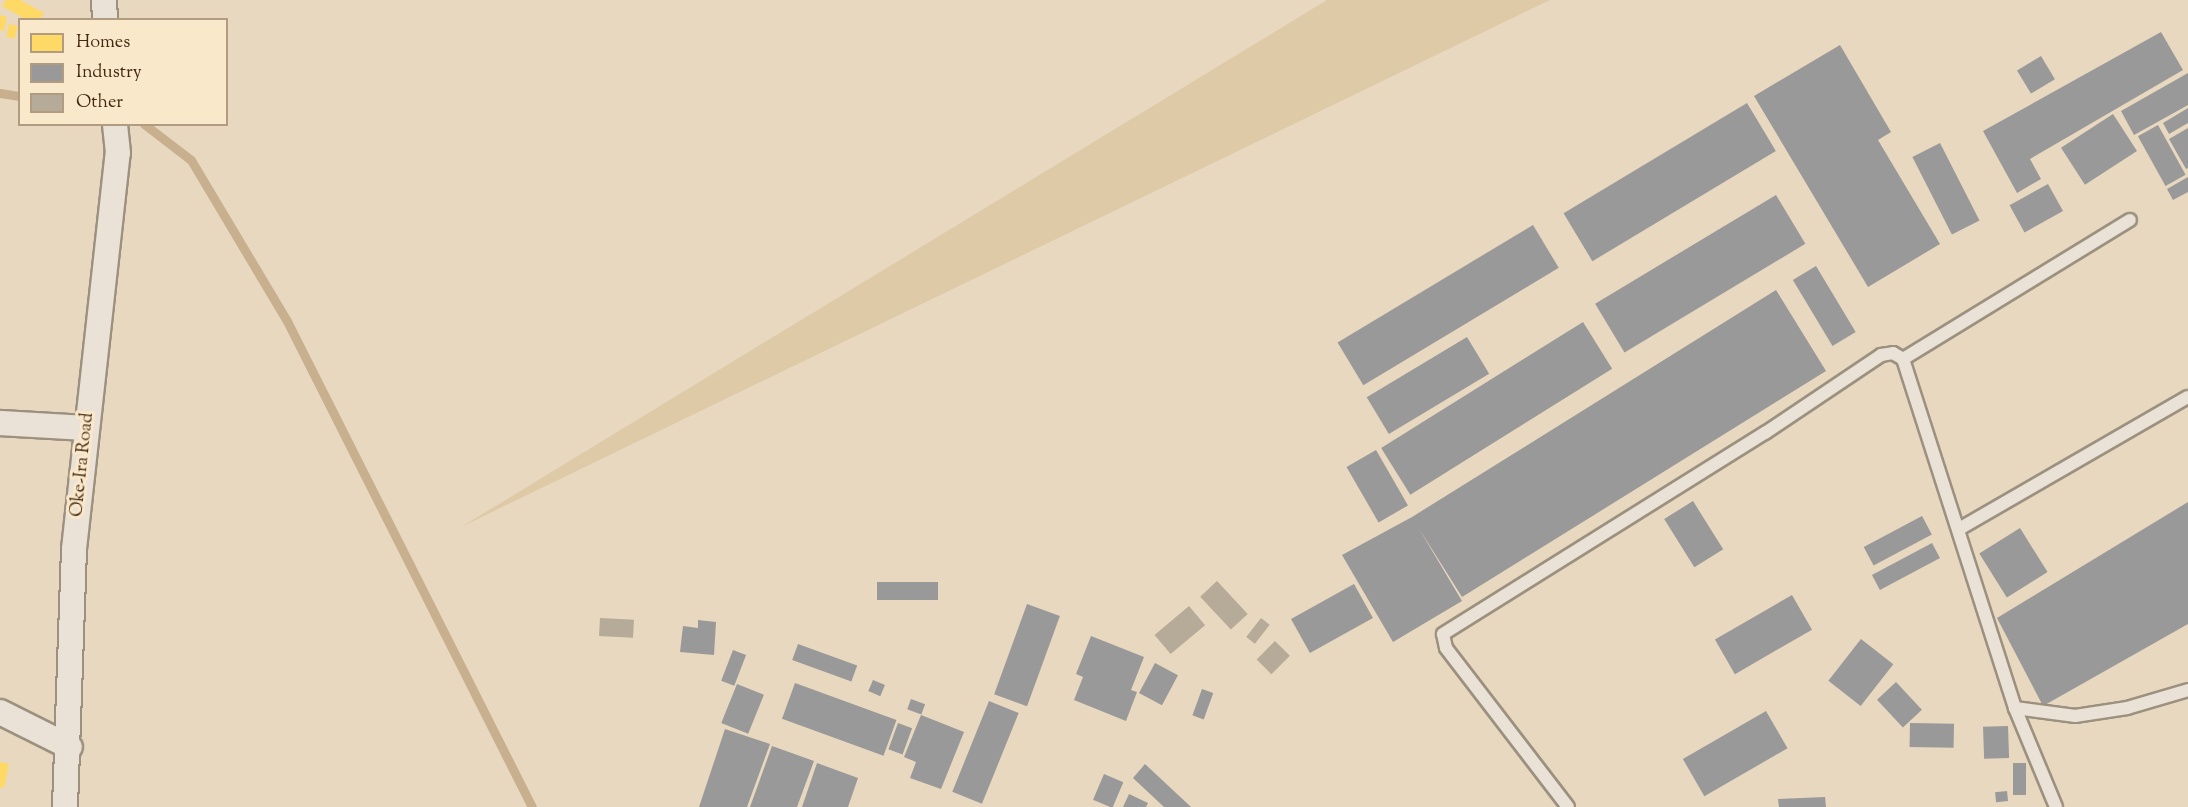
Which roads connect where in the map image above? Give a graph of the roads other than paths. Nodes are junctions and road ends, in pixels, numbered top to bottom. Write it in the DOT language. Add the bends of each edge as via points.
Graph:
graph roads {
  1 [pos="104,0"];
  2 [pos="105,18"];
  3 [pos="115,126"];
  4 [pos="2130,220"];
  5 [pos="1903,359"];
  6 [pos="2188,397"];
  7 [pos="0,423"];
  8 [pos="87,428"];
  9 [pos="1959,529"];
  10 [pos="2188,690"];
  11 [pos="2015,708"];
  12 [pos="0,712"];
  13 [pos="70,747"];
  14 [pos="65,807"];
  15 [pos="1568,807"];
  16 [pos="2056,807"];
  1 -- 2 [label="street"];
  3 -- 8 [label="street, Oke-Ira Road" via="118,153"];
  4 -- 5 [label="lane"];
  5 -- 9 [label="lane"];
  5 -- 15 [label="lane" via="1893,353 1881,355 1765,433 1443,634 1446,648"];
  6 -- 9 [label="lane"];
  7 -- 8 [label="street"];
  8 -- 13 [label="street, Oke-Ira Road" via="74,549"];
  9 -- 11 [label="lane"];
  10 -- 11 [label="lane" via="2127,708 2074,716"];
  11 -- 16 [label="lane"];
  12 -- 13 [label="street"];
  13 -- 14 [label="street, Oke-Ira Road"];
}
